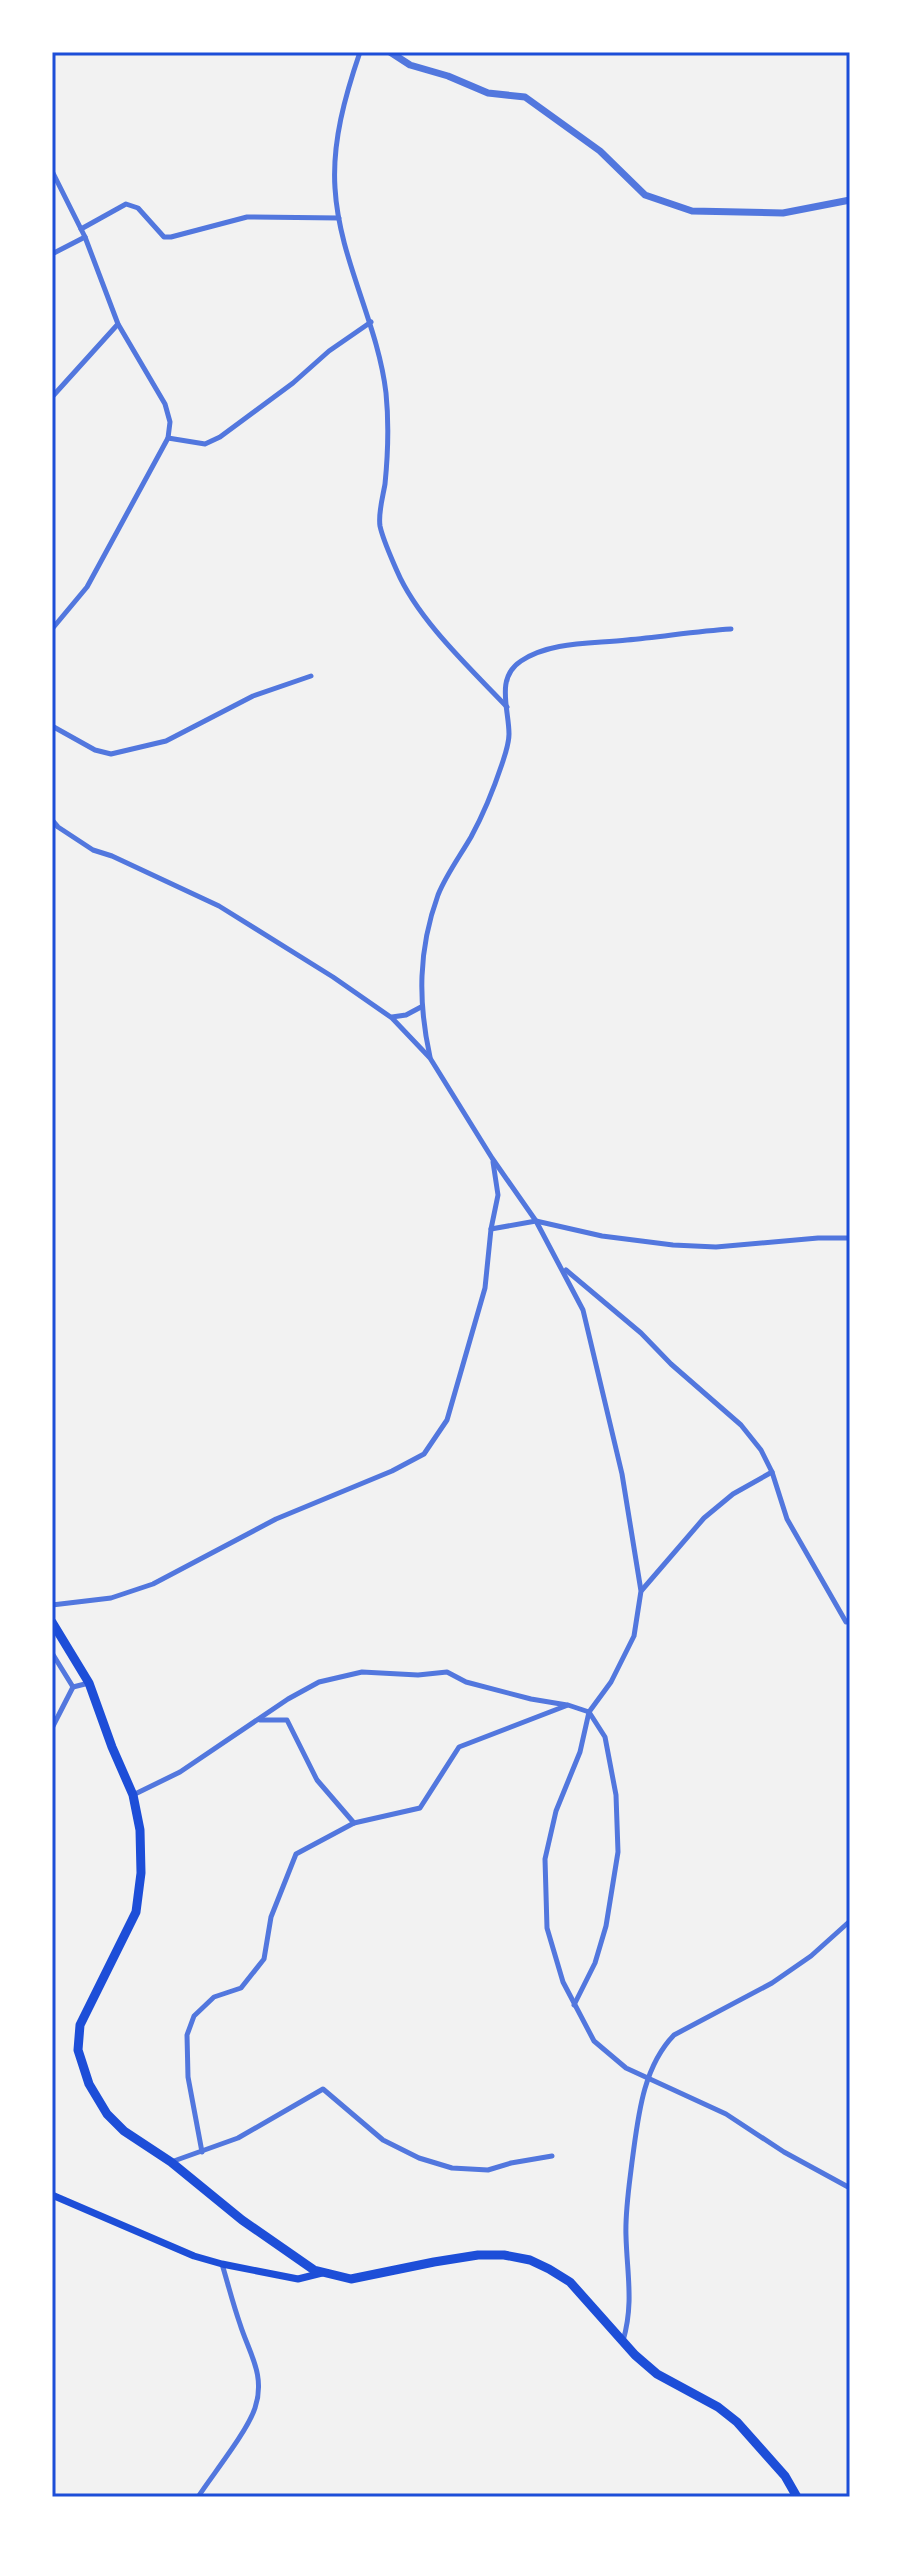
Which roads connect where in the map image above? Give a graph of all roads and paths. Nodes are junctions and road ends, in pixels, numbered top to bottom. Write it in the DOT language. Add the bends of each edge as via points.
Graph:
graph roads {
  1 [pos="360,52"];
  2 [pos="390,52"];
  3 [pos="52,171"];
  4 [pos="850,200"];
  5 [pos="339,218"];
  6 [pos="81,229"];
  7 [pos="85,237"];
  8 [pos="52,254"];
  9 [pos="371,322"];
  10 [pos="118,324"];
  11 [pos="52,397"];
  12 [pos="168,438"];
  13 [pos="52,629"];
  14 [pos="731,629"];
  15 [pos="311,676"];
  16 [pos="507,707"];
  17 [pos="52,726"];
  18 [pos="52,820"];
  19 [pos="421,1007"];
  20 [pos="392,1018"];
  21 [pos="430,1058"];
  22 [pos="492,1158"];
  23 [pos="536,1221"];
  24 [pos="491,1229"];
  25 [pos="850,1238"];
  26 [pos="563,1268"];
  27 [pos="772,1472"];
  28 [pos="641,1591"];
  29 [pos="52,1605"];
  30 [pos="52,1622"];
  31 [pos="846,1622"];
  32 [pos="52,1653"];
  33 [pos="52,1663"];
  34 [pos="61,1665"];
  35 [pos="89,1683"];
  36 [pos="73,1687"];
  37 [pos="568,1705"];
  38 [pos="589,1712"];
  39 [pos="257,1720"];
  40 [pos="52,1728"];
  41 [pos="133,1795"];
  42 [pos="354,1823"];
  43 [pos="850,1921"];
  44 [pos="574,2005"];
  45 [pos="647,2080"];
  46 [pos="202,2152"];
  47 [pos="552,2156"];
  48 [pos="171,2162"];
  49 [pos="850,2188"];
  50 [pos="52,2195"];
  51 [pos="222,2264"];
  52 [pos="328,2272"];
  53 [pos="623,2341"];
  54 [pos="198,2497"];
  55 [pos="797,2497"];
  1 -- 5 [label="street" via="337,139"];
  2 -- 4 [label="street" via="410,65 488,93 525,97 600,151 645,195 692,211 783,213"];
  3 -- 6 [label="street"];
  5 -- 6 [label="street" via="247,217 164,237 138,208 126,204"];
  5 -- 9 [label="street"];
  6 -- 7 [label="street"];
  7 -- 8 [label="street"];
  7 -- 10 [label="street"];
  9 -- 12 [label="street" via="220,437 205,444"];
  9 -- 16 [label="street" via="382,359 388,417 380,524 399,574 423,612"];
  10 -- 11 [label="street"];
  10 -- 12 [label="street" via="165,404"];
  12 -- 13 [label="street" via="87,587"];
  14 -- 16 [label="street" via="577,644 535,654 508,672"];
  15 -- 17 [label="street" via="253,696 166,741 111,754"];
  16 -- 19 [label="street" via="509,738 502,765 435,906 421,973"];
  18 -- 20 [label="street" via="93,850 219,906"];
  19 -- 20 [label="street"];
  19 -- 21 [label="street"];
  20 -- 21 [label="street"];
  21 -- 22 [label="street"];
  22 -- 23 [label="street"];
  22 -- 24 [label="street" via="498,1195"];
  23 -- 24 [label="street"];
  23 -- 25 [label="street" via="602,1236 687,1246"];
  23 -- 26 [label="street"];
  24 -- 29 [label="street" via="485,1288 447,1420 424,1454 276,1519 153,1584 111,1598"];
  26 -- 27 [label="street" via="741,1425"];
  26 -- 28 [label="street" via="583,1310 596,1362"];
  27 -- 28 [label="street" via="704,1518"];
  27 -- 31 [label="street" via="787,1519"];
  28 -- 38 [label="street" via="634,1636"];
  30 -- 35 [label="highway"];
  32 -- 34 [label="street"];
  33 -- 34 [label="street"];
  34 -- 36 [label="street"];
  35 -- 36 [label="street"];
  35 -- 41 [label="highway"];
  36 -- 40 [label="street"];
  37 -- 38 [label="street"];
  37 -- 39 [label="street" via="466,1682 447,1672 362,1672 319,1682"];
  37 -- 42 [label="street" via="459,1747 420,1808"];
  38 -- 44 [label="street" via="545,1859 547,1928"];
  38 -- 44 [label="street" via="605,1737 616,1795 618,1852 602,1939"];
  39 -- 41 [label="street" via="180,1772"];
  39 -- 42 [label="street" via="287,1720 317,1780"];
  41 -- 48 [label="highway" via="140,1830 136,1912 80,2025 78,2050 89,2084 107,2114"];
  42 -- 46 [label="street" via="296,1854 271,1917 264,1959 241,1988 214,1997 194,2016 187,2035 188,2077"];
  43 -- 45 [label="street" via="772,1983 674,2035"];
  44 -- 45 [label="street" via="594,2041"];
  45 -- 49 [label="street" via="726,2114"];
  45 -- 53 [label="street" via="628,2197 631,2296"];
  46 -- 47 [label="street" via="238,2138 323,2089 383,2140 452,2168 488,2170"];
  46 -- 48 [label="street"];
  48 -- 52 [label="highway" via="299,2261"];
  50 -- 51 [label="main road"];
  51 -- 52 [label="main road" via="298,2279"];
  51 -- 54 [label="street" via="255,2358 257,2398 249,2420"];
  52 -- 53 [label="highway" via="351,2279 478,2255 530,2260 570,2282"];
  53 -- 55 [label="highway" via="657,2374 737,2422"];
}
